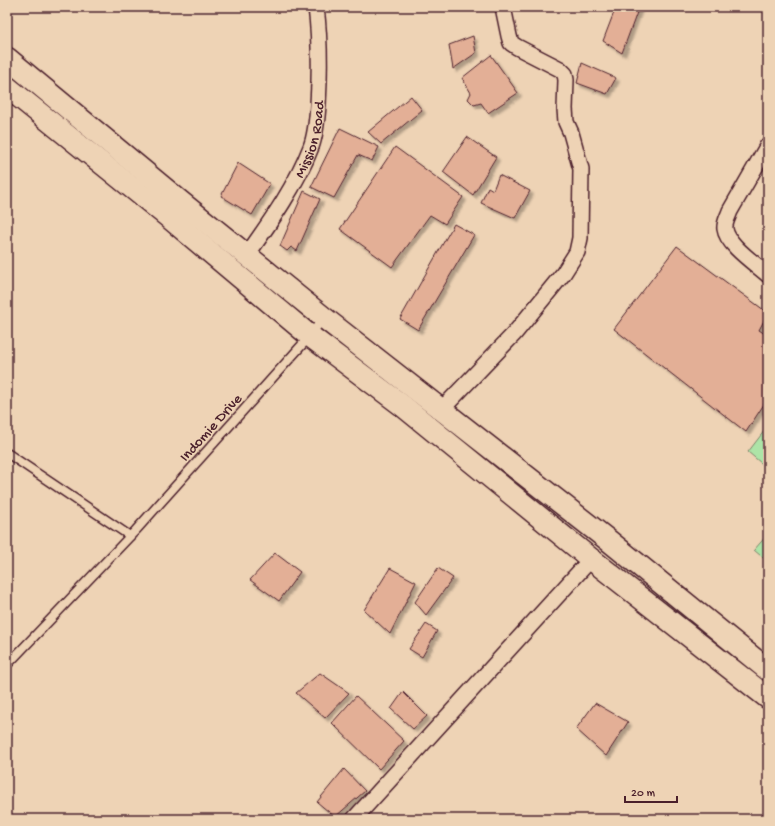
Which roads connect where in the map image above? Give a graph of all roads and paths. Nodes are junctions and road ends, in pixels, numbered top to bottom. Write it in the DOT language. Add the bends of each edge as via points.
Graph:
graph roads {
  1 [pos="316,7"];
  2 [pos="503,7"];
  3 [pos="7,58"];
  4 [pos="7,87"];
  5 [pos="768,146"];
  6 [pos="247,255"];
  7 [pos="768,275"];
  8 [pos="323,317"];
  9 [pos="310,336"];
  10 [pos="442,409"];
  11 [pos="7,453"];
  12 [pos="130,536"];
  13 [pos="591,559"];
  14 [pos="7,665"];
  15 [pos="768,670"];
  16 [pos="768,698"];
  17 [pos="354,819"];
  1 -- 6 [label="street, Mission Road" via="319,32 319,87 312,146 296,180"];
  2 -- 10 [label="street" via="511,43 565,74 566,122 581,169 580,238 577,252 558,280 514,334"];
  3 -- 6 [label="main road"];
  4 -- 9 [label="main road"];
  5 -- 7 [label="street" via="730,211 725,229 730,241"];
  6 -- 8 [label="main road"];
  8 -- 9 [label="lane, Indomie Drive"];
  8 -- 10 [label="main road"];
  9 -- 12 [label="lane, Indomie Drive"];
  9 -- 13 [label="main road" via="403,406"];
  10 -- 15 [label="main road"];
  11 -- 12 [label="lane"];
  12 -- 14 [label="lane, Indomie Drive"];
  13 -- 16 [label="main road"];
  13 -- 17 [label="street"];
}
